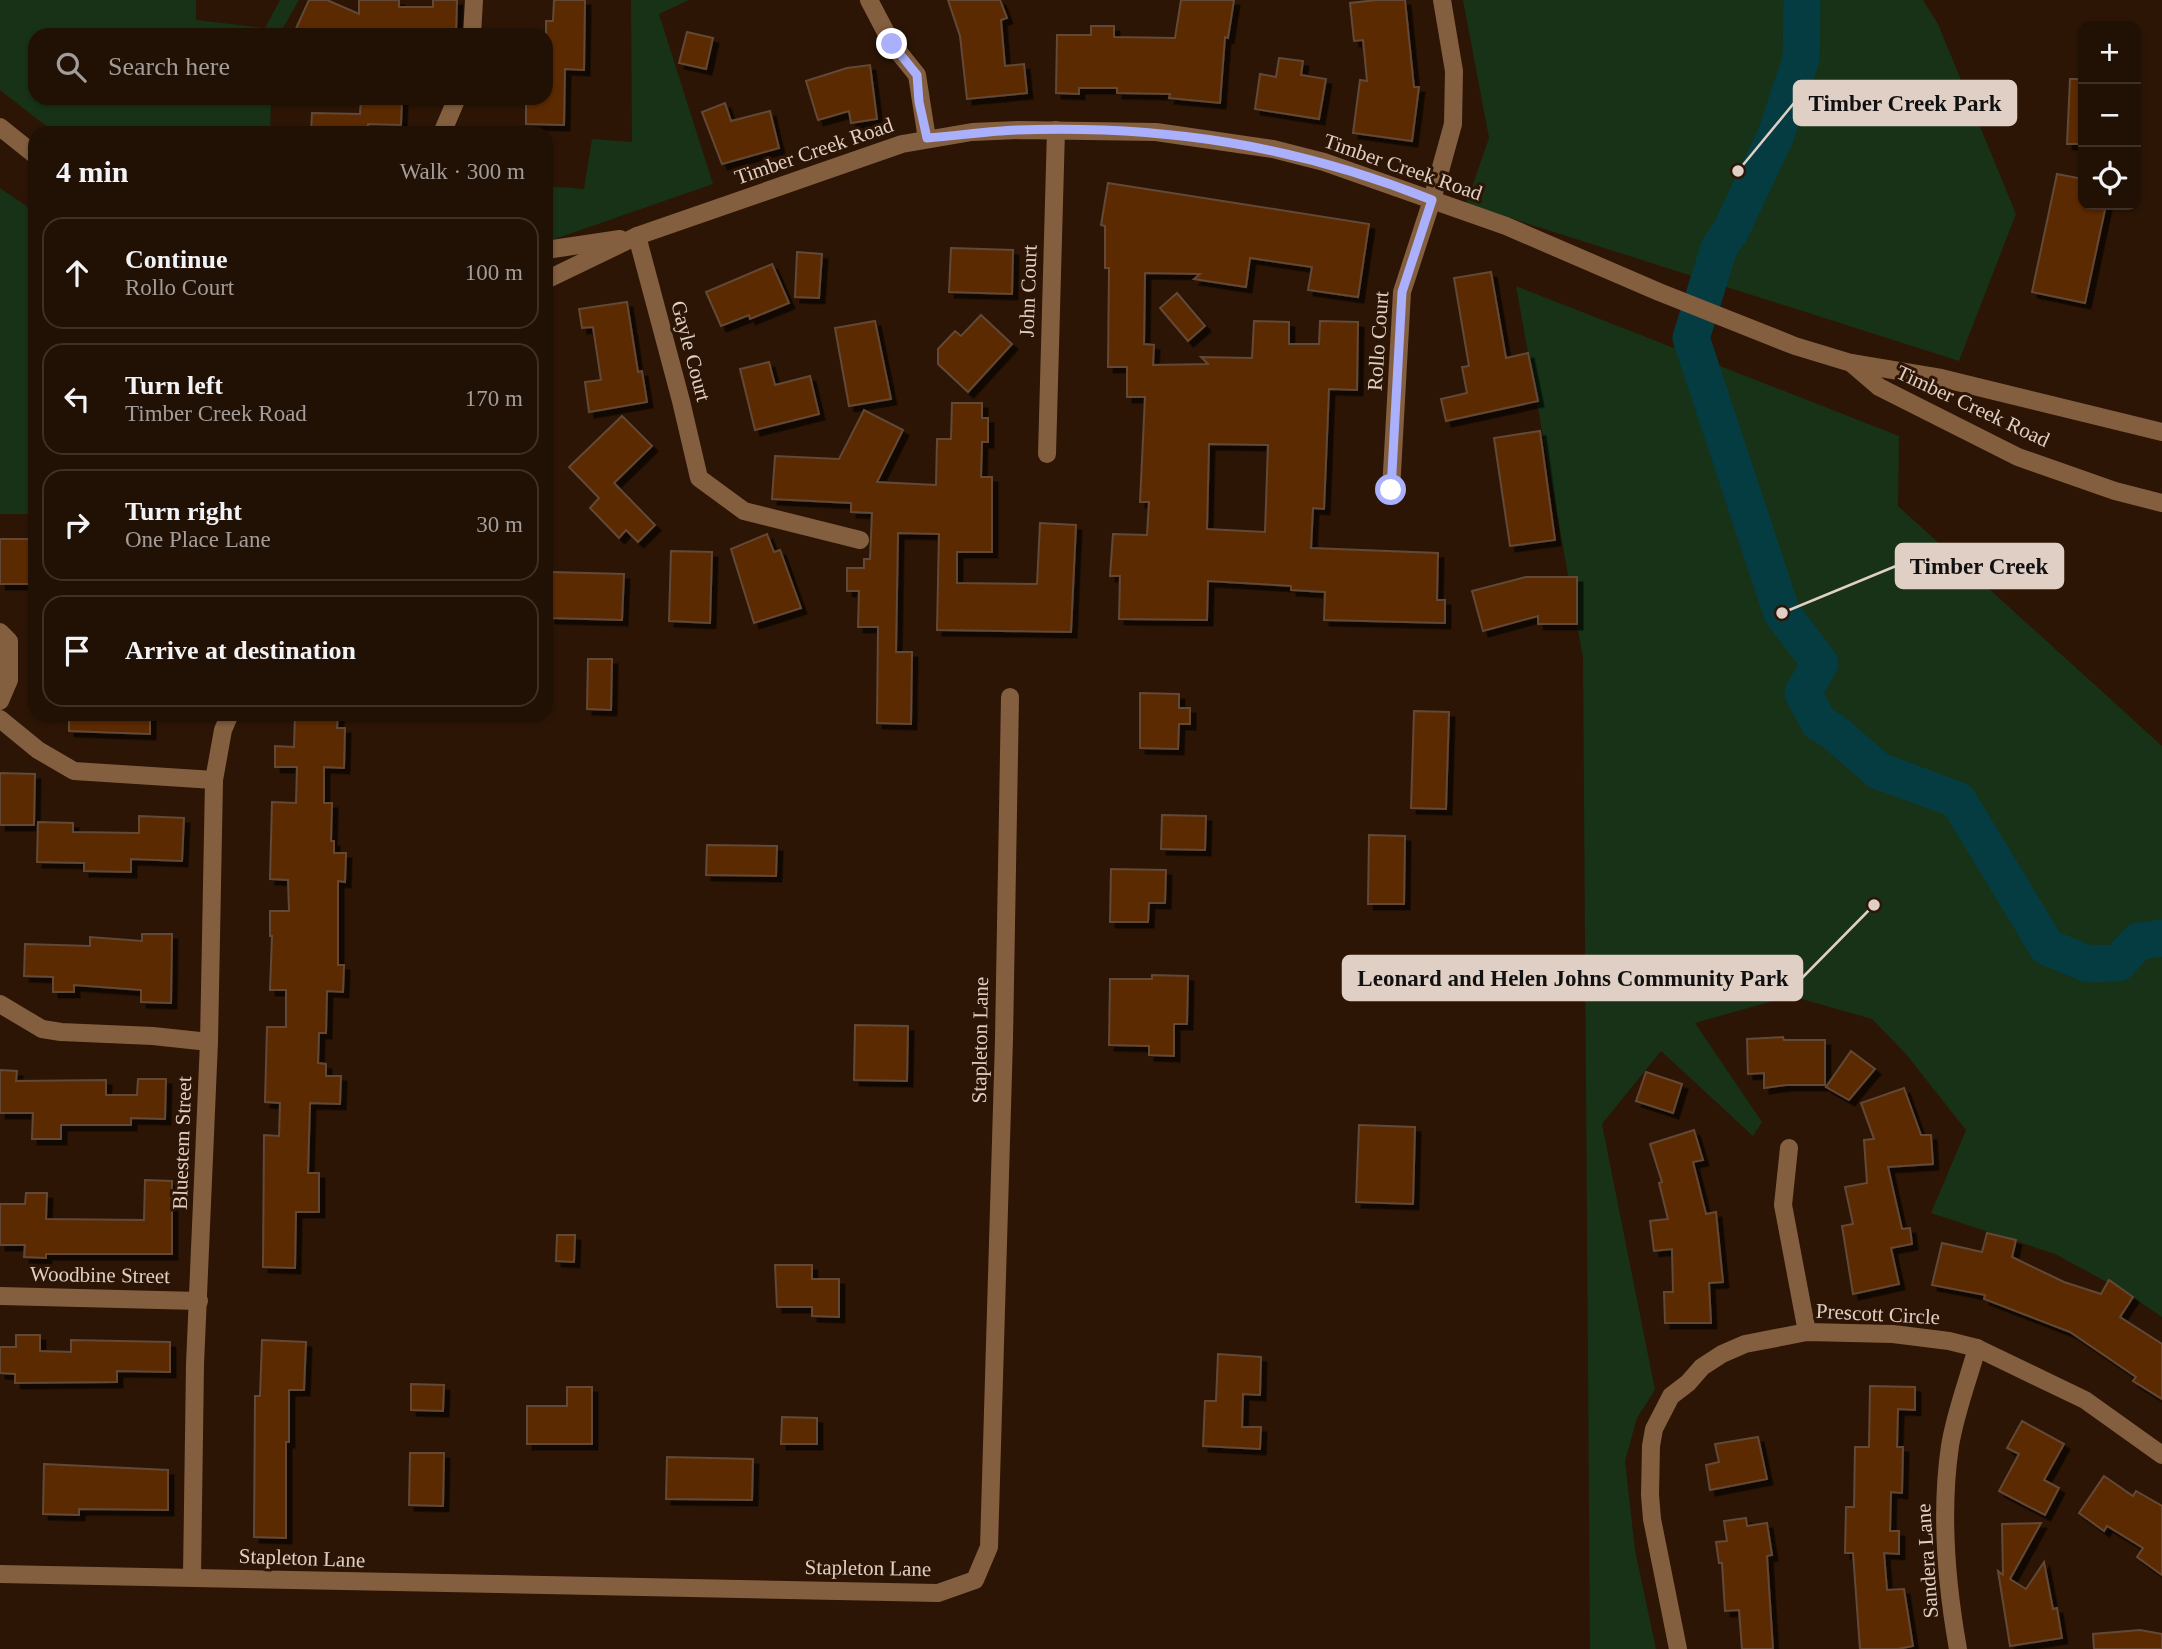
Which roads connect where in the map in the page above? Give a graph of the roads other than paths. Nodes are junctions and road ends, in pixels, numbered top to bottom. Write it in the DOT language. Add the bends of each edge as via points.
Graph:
graph roads {
  1 [pos="474,0"];
  2 [pos="869,0"];
  3 [pos="1442,0"];
  4 [pos="472,28"];
  5 [pos="454,105"];
  6 [pos="445,126"];
  7 [pos="0,127"];
  8 [pos="1056,131"];
  9 [pos="927,138"];
  10 [pos="28,149"];
  11 [pos="1432,200"];
  12 [pos="637,236"];
  13 [pos="553,249"];
  14 [pos="553,277"];
  15 [pos="1852,363"];
  16 [pos="2162,432"];
  17 [pos="1047,454"];
  18 [pos="1391,490"];
  19 [pos="2162,503"];
  20 [pos="860,540"];
  21 [pos="0,632"];
  22 [pos="1010,697"];
  23 [pos="0,701"];
  24 [pos="0,719"];
  25 [pos="227,721"];
  26 [pos="214,780"];
  27 [pos="0,1004"];
  28 [pos="209,1042"];
  29 [pos="1788,1148"];
  30 [pos="0,1296"];
  31 [pos="199,1301"];
  32 [pos="1807,1332"];
  33 [pos="1977,1348"];
  34 [pos="2162,1455"];
  35 [pos="0,1574"];
  36 [pos="192,1576"];
  37 [pos="1678,1649"];
  38 [pos="1958,1649"];
  1 -- 4 [label="street"];
  2 -- 9 [label="street" via="892,44 917,75"];
  3 -- 11 [label="street, Rollo Court" via="1454,71 1453,124"];
  5 -- 6 [label="street"];
  7 -- 10 [label="street"];
  8 -- 9 [label="street, Timber Creek Road" via="972,132"];
  8 -- 11 [label="street, Timber Creek Road" via="1156,132 1273,149"];
  8 -- 17 [label="street, John Court"];
  9 -- 12 [label="street, Timber Creek Road"];
  11 -- 15 [label="street, Timber Creek Road" via="1795,346"];
  11 -- 18 [label="street, Rollo Court" via="1402,292"];
  12 -- 13 [label="street, Timber Creek Road"];
  12 -- 14 [label="street, Timber Creek Road"];
  12 -- 20 [label="street, Gayle Court" via="699,478 744,511"];
  15 -- 16 [label="street, Timber Creek Road" via="1941,378"];
  15 -- 19 [label="street, Timber Creek Road" via="1879,387 2018,457"];
  21 -- 23 [label="street" via="9,641 9,680"];
  22 -- 36 [label="street, Stapleton Lane" via="989,1547 975,1580 938,1592"];
  24 -- 26 [label="street" via="38,750 74,771"];
  25 -- 26 [label="street, Bluestem Street"];
  26 -- 28 [label="street, Bluestem Street"];
  27 -- 28 [label="street" via="42,1029"];
  28 -- 31 [label="street, Bluestem Street"];
  29 -- 32 [label="street" via="1783,1205"];
  30 -- 31 [label="street, Woodbine Street"];
  31 -- 36 [label="street, Bluestem Street"];
  32 -- 33 [label="street, Prescott Circle" via="1893,1334"];
  32 -- 37 [label="street, Prescott Circle" via="1745,1344 1722,1354 1671,1396 1654,1429 1652,1519"];
  33 -- 34 [label="street, Prescott Circle" via="2085,1400"];
  33 -- 38 [label="street, Sandera Lane" via="1950,1444 1943,1514"];
  35 -- 36 [label="street, Stapleton Lane"];
}
